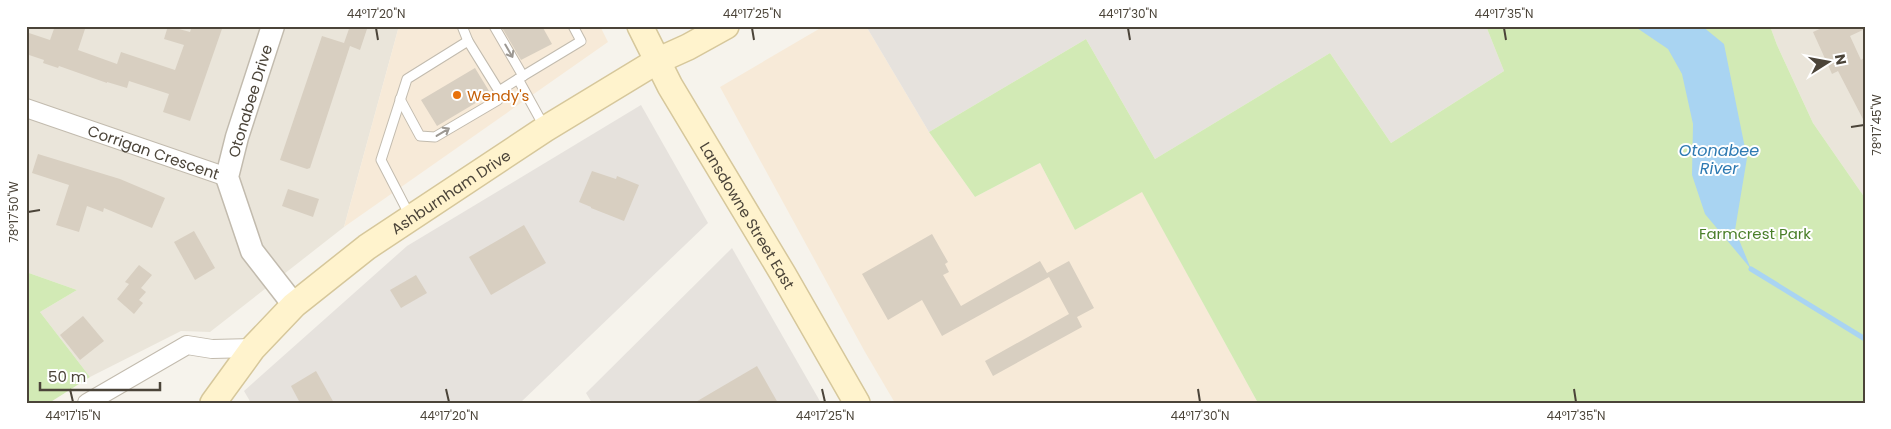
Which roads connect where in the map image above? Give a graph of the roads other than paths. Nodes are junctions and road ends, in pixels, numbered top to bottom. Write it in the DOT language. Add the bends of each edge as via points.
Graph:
graph roads {
  1 [pos="273,26"];
  2 [pos="462,26"];
  3 [pos="494,26"];
  4 [pos="573,26"];
  5 [pos="640,26"];
  6 [pos="726,26"];
  7 [pos="468,41"];
  8 [pos="657,61"];
  9 [pos="521,77"];
  10 [pos="499,91"];
  11 [pos="400,99"];
  12 [pos="26,108"];
  13 [pos="545,129"];
  14 [pos="227,177"];
  15 [pos="411,218"];
  16 [pos="294,305"];
  17 [pos="253,348"];
  18 [pos="87,403"];
  19 [pos="213,403"];
  20 [pos="857,403"];
  1 -- 14 [label="street, Otonabee Drive"];
  2 -- 7 [label="lane"];
  3 -- 9 [label="lane, one-way"];
  4 -- 9 [label="lane" via="581,41"];
  5 -- 8 [label="main road, Lansdowne Street East"];
  6 -- 8 [label="main road, Ashburnham Drive"];
  7 -- 10 [label="lane"];
  7 -- 11 [label="lane" via="407,78"];
  8 -- 13 [label="main road, Ashburnham Drive"];
  8 -- 20 [label="main road, Lansdowne Street East"];
  9 -- 10 [label="lane"];
  9 -- 13 [label="lane"];
  11 -- 10 [label="lane, one-way" via="420,136 435,137 498,100"];
  11 -- 15 [label="lane" via="381,160"];
  12 -- 14 [label="street, Corrigan Crescent"];
  13 -- 15 [label="main road, Ashburnham Drive"];
  14 -- 16 [label="street, Corrigan Crescent" via="252,251"];
  15 -- 16 [label="main road, Ashburnham Drive" via="367,247"];
  16 -- 17 [label="main road, Ashburnham Drive"];
  17 -- 18 [label="street" via="212,349 187,345"];
  17 -- 19 [label="main road, Ashburnham Drive"];
}
